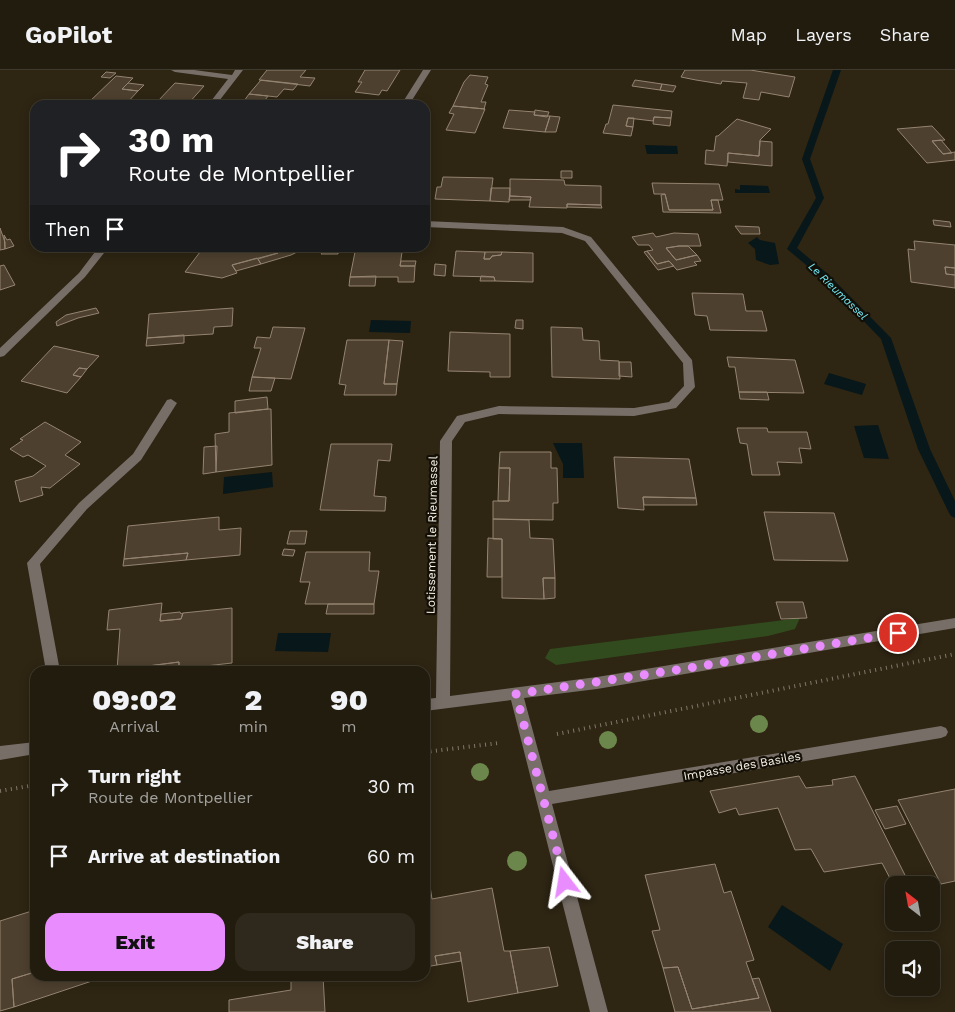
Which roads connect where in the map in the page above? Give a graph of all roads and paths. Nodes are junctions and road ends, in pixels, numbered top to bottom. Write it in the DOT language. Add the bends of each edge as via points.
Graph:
graph roads {
  1 [pos="175,70"];
  2 [pos="239,70"];
  3 [pos="427,70"];
  4 [pos="233,77"];
  5 [pos="216,100"];
  6 [pos="408,100"];
  7 [pos="430,224"];
  8 [pos="100,252"];
  9 [pos="0,354"];
  10 [pos="171,403"];
  11 [pos="955,623"];
  12 [pos="955,654"];
  13 [pos="52,666"];
  14 [pos="516,694"];
  15 [pos="443,703"];
  16 [pos="430,704"];
  17 [pos="941,732"];
  18 [pos="527,740"];
  19 [pos="30,749"];
  20 [pos="430,751"];
  21 [pos="0,753"];
  22 [pos="30,786"];
  23 [pos="0,791"];
  24 [pos="542,799"];
  25 [pos="599,1012"];
  1 -- 4 [label="street"];
  2 -- 4 [label="street"];
  3 -- 6 [label="street"];
  4 -- 5 [label="street"];
  7 -- 15 [label="street, Lotissement le Rieumassel" via="562,230 588,239 688,362 690,387 672,405 634,412 499,410 461,419 446,442"];
  8 -- 9 [label="street" via="82,275"];
  10 -- 13 [label="street" via="137,457 83,506 33,563"];
  11 -- 14 [label="street"];
  12 -- 18 [label="path"];
  14 -- 15 [label="street"];
  14 -- 18 [label="street"];
  15 -- 16 [label="street"];
  17 -- 24 [label="street, Impasse des Basiles"];
  18 -- 20 [label="path"];
  18 -- 24 [label="street"];
  19 -- 21 [label="street"];
  22 -- 23 [label="path"];
  24 -- 25 [label="street"];
}
